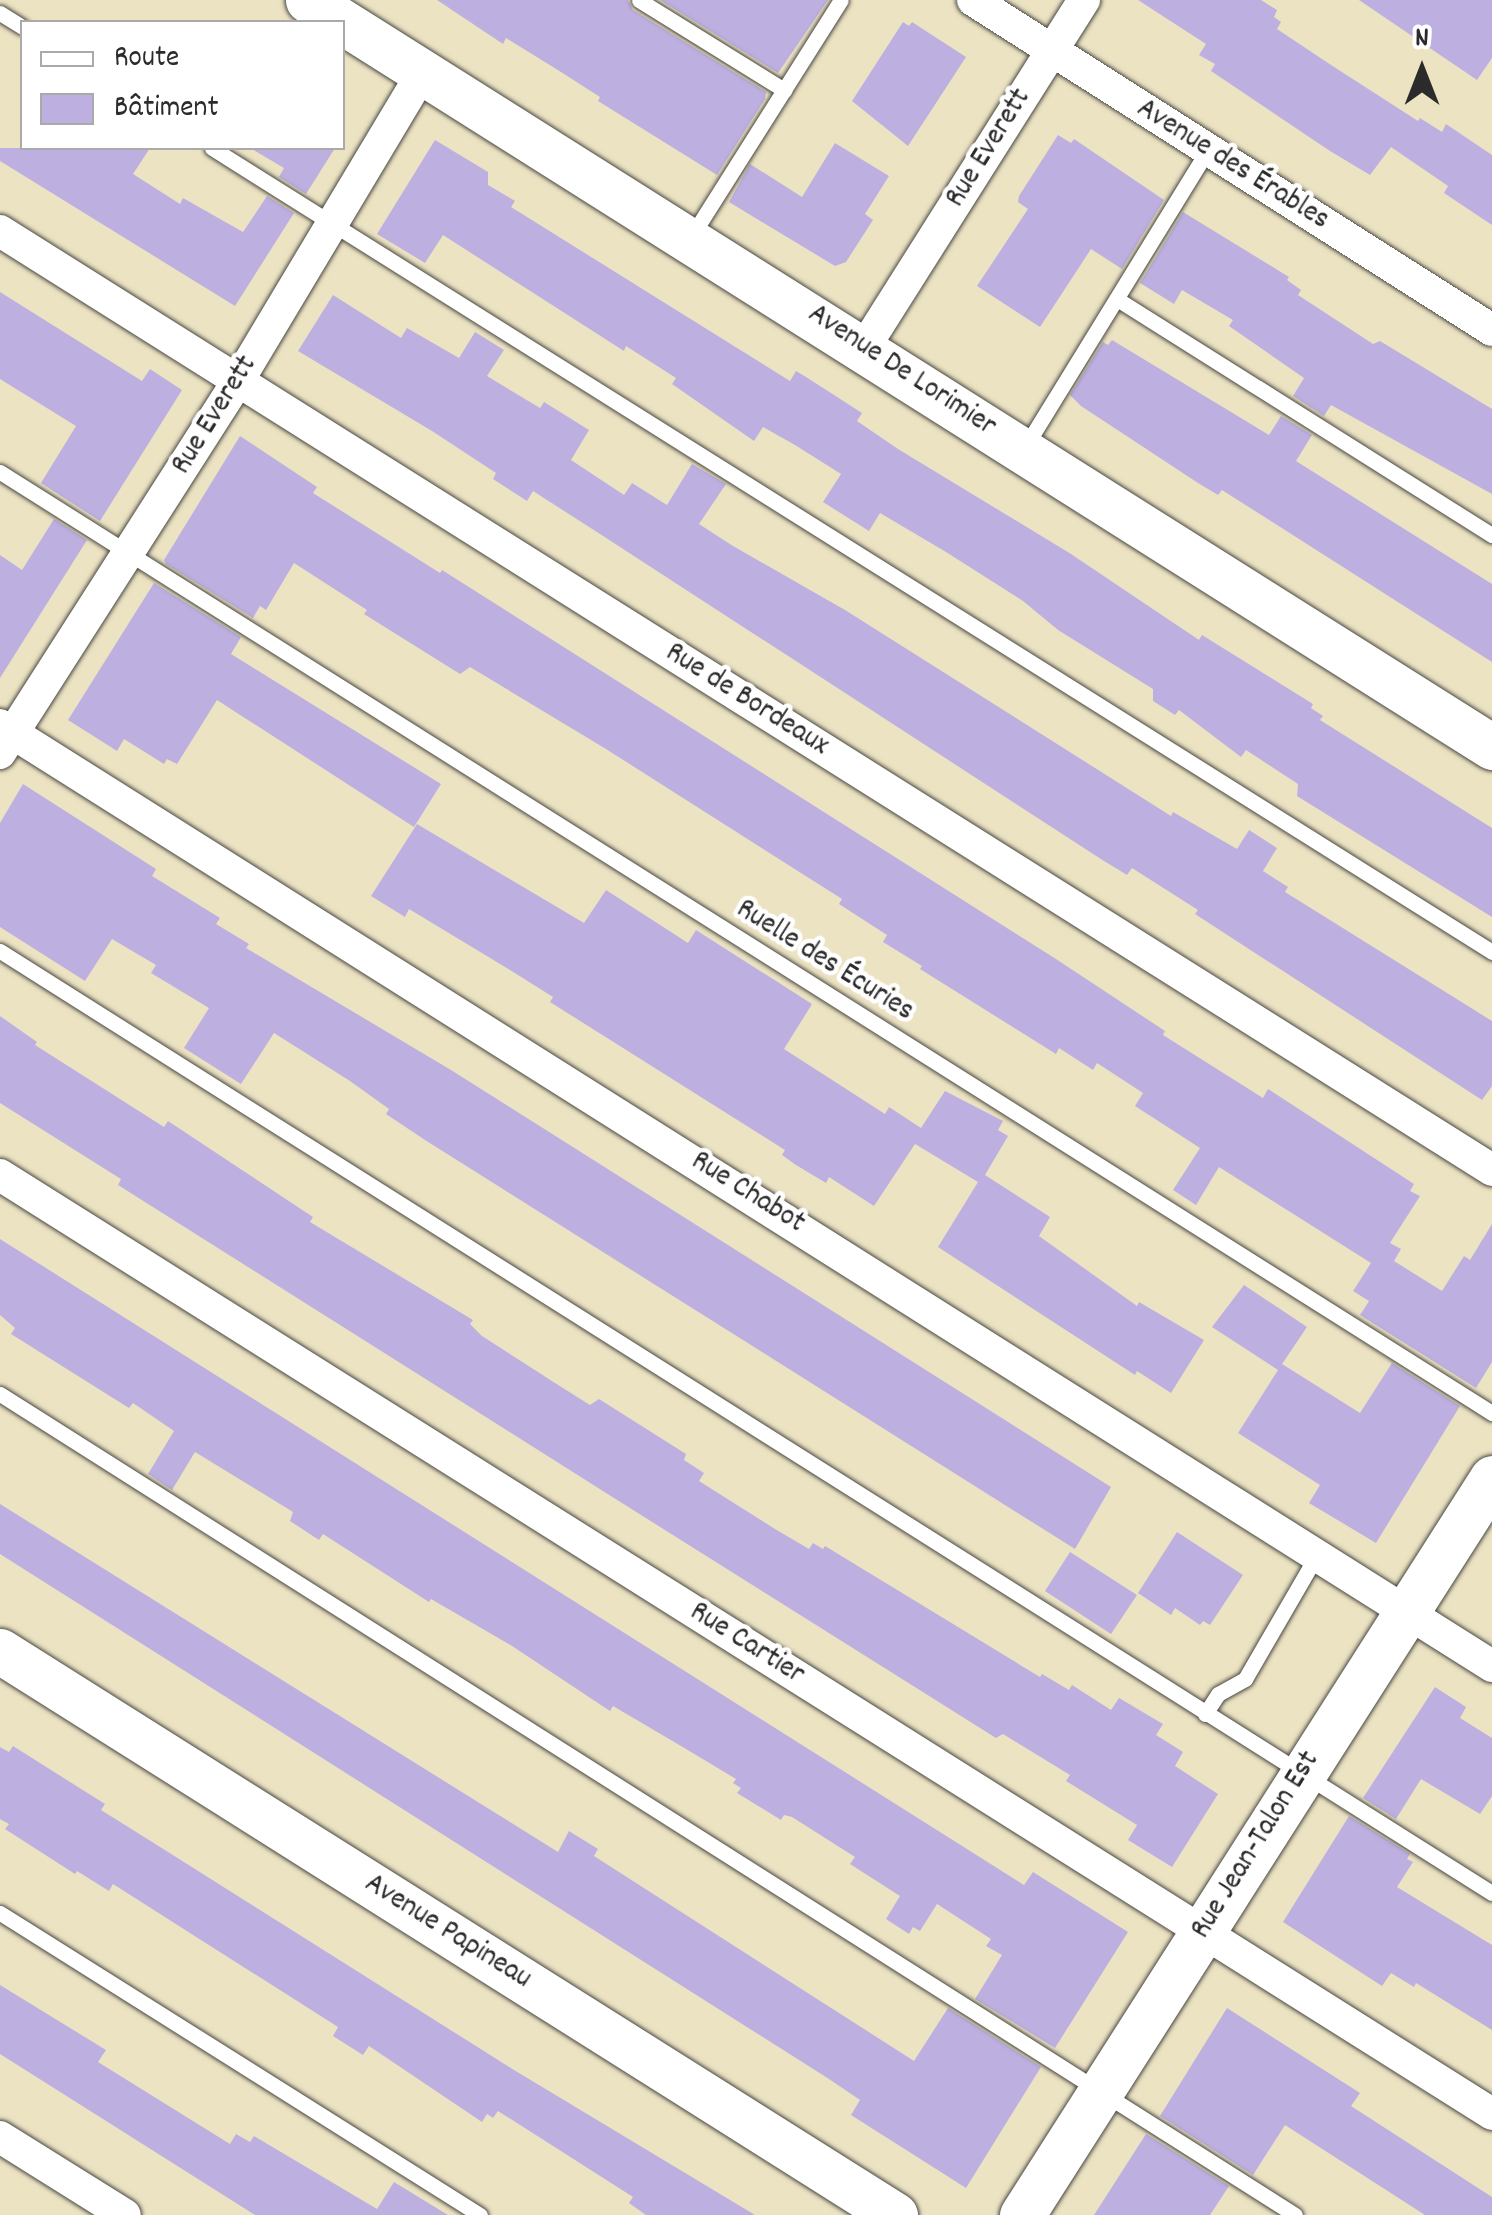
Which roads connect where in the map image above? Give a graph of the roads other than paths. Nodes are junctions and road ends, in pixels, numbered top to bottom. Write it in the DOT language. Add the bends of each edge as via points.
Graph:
graph roads {
  1 [pos="308,0"];
  2 [pos="640,0"];
  3 [pos="842,0"];
  4 [pos="973,0"];
  5 [pos="1084,0"];
  6 [pos="340,20"];
  7 [pos="345,23"];
  8 [pos="1051,51"];
  9 [pos="423,72"];
  10 [pos="784,90"];
  11 [pos="215,150"];
  12 [pos="1208,150"];
  13 [pos="333,225"];
  14 [pos="0,231"];
  15 [pos="690,238"];
  16 [pos="1117,299"];
  17 [pos="1492,330"];
  18 [pos="864,348"];
  19 [pos="238,381"];
  20 [pos="1023,450"];
  21 [pos="0,472"];
  22 [pos="1492,535"];
  23 [pos="128,554"];
  24 [pos="4,737"];
  25 [pos="1492,747"];
  26 [pos="0,951"];
  27 [pos="1492,952"];
  28 [pos="1492,1170"];
  29 [pos="0,1176"];
  30 [pos="0,1394"];
  31 [pos="1492,1413"];
  32 [pos="1492,1478"];
  33 [pos="1318,1555"];
  34 [pos="1408,1612"];
  35 [pos="0,1651"];
  36 [pos="1492,1666"];
  37 [pos="1206,1714"];
  38 [pos="1302,1775"];
  39 [pos="1492,1893"];
  40 [pos="0,1912"];
  41 [pos="1202,1931"];
  42 [pos="1101,2090"];
  43 [pos="1492,2114"];
  44 [pos="0,2136"];
  45 [pos="125,2215"];
  46 [pos="480,2215"];
  47 [pos="894,2215"];
  48 [pos="1022,2215"];
  49 [pos="1294,2215"];
  1 -- 6 [label="main road, Avenue De Lorimier"];
  2 -- 10 [label="lane"];
  3 -- 10 [label="lane"];
  4 -- 8 [label="street, Avenue des Érables"];
  5 -- 8 [label="street, Rue Everett"];
  7 -- 9 [label="main road, Avenue De Lorimier"];
  8 -- 12 [label="street, Avenue des Érables"];
  8 -- 18 [label="street, Rue Everett"];
  9 -- 13 [label="street, Rue Everett"];
  9 -- 15 [label="main road, Avenue De Lorimier"];
  10 -- 15 [label="lane"];
  11 -- 13 [label="lane"];
  12 -- 16 [label="lane"];
  12 -- 17 [label="street, Avenue des Érables"];
  13 -- 19 [label="street, Rue Everett"];
  13 -- 27 [label="lane"];
  14 -- 19 [label="street, Rue de Bordeaux"];
  15 -- 18 [label="main road, Avenue De Lorimier"];
  16 -- 20 [label="lane"];
  16 -- 22 [label="lane"];
  18 -- 20 [label="main road, Avenue De Lorimier"];
  19 -- 23 [label="street, Rue Everett"];
  19 -- 28 [label="street, Rue de Bordeaux"];
  20 -- 25 [label="main road, Avenue De Lorimier"];
  21 -- 23 [label="lane, Ruelle des Écuries"];
  23 -- 24 [label="street, Rue Everett"];
  23 -- 31 [label="lane, Ruelle des Écuries"];
  24 -- 33 [label="street, Rue Chabot"];
  26 -- 37 [label="lane"];
  29 -- 41 [label="street, Rue Cartier"];
  30 -- 42 [label="lane"];
  32 -- 34 [label="main road, Rue Jean-Talon Est"];
  33 -- 34 [label="street, Rue Chabot"];
  33 -- 37 [label="lane" via="1246,1679 1218,1694"];
  34 -- 36 [label="street, Rue Chabot"];
  34 -- 38 [label="main road, Rue Jean-Talon Est"];
  35 -- 47 [label="main road, Avenue Papineau"];
  37 -- 38 [label="lane"];
  38 -- 39 [label="lane"];
  38 -- 41 [label="main road, Rue Jean-Talon Est"];
  40 -- 46 [label="lane"];
  41 -- 42 [label="main road, Rue Jean-Talon Est"];
  41 -- 43 [label="street, Rue Cartier"];
  42 -- 48 [label="main road, Rue Jean-Talon Est"];
  42 -- 49 [label="lane"];
  44 -- 45 [label="street"];
}
